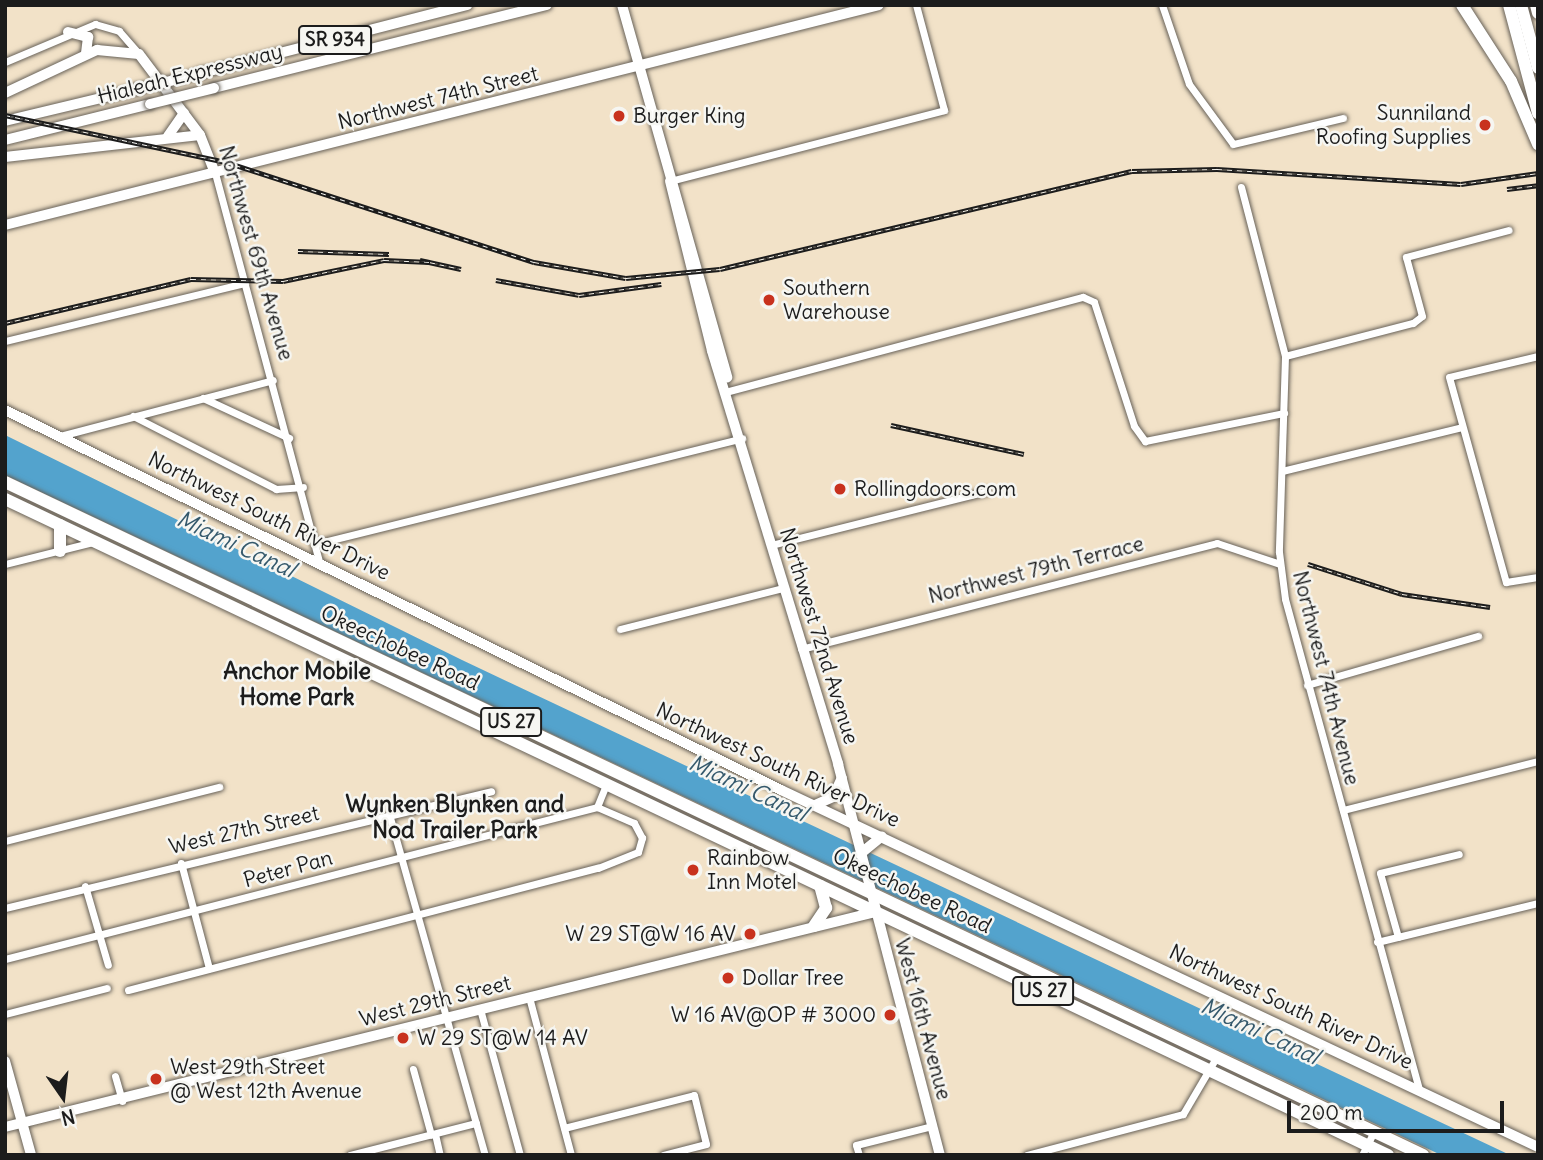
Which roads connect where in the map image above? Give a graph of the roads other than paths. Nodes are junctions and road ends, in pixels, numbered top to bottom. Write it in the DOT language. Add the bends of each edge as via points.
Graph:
graph roads {
  1 [pos="467,5"];
  2 [pos="547,5"];
  3 [pos="622,5"];
  4 [pos="879,5"];
  5 [pos="916,5"];
  6 [pos="1162,5"];
  7 [pos="1462,5"];
  8 [pos="1509,5"];
  9 [pos="1521,5"];
  10 [pos="1536,5"];
  11 [pos="1538,13"];
  12 [pos="68,32"];
  13 [pos="86,54"];
  14 [pos="139,54"];
  15 [pos="5,62"];
  16 [pos="639,68"];
  17 [pos="1538,68"];
  18 [pos="5,93"];
  19 [pos="184,113"];
  20 [pos="1538,113"];
  21 [pos="1343,118"];
  22 [pos="5,121"];
  23 [pos="200,135"];
  24 [pos="168,136"];
  25 [pos="5,140"];
  26 [pos="1538,144"];
  27 [pos="5,157"];
  28 [pos="215,173"];
  29 [pos="670,181"];
  30 [pos="1241,187"];
  31 [pos="5,225"];
  32 [pos="1509,230"];
  33 [pos="245,283"];
  34 [pos="5,341"];
  35 [pos="1285,356"];
  36 [pos="1538,356"];
  37 [pos="273,380"];
  38 [pos="729,391"];
  39 [pos="203,398"];
  40 [pos="5,410"];
  41 [pos="1284,414"];
  42 [pos="134,416"];
  43 [pos="1462,427"];
  44 [pos="60,436"];
  45 [pos="289,438"];
  46 [pos="742,438"];
  47 [pos="1282,471"];
  48 [pos="5,482"];
  49 [pos="303,487"];
  50 [pos="987,491"];
  51 [pos="5,499"];
  52 [pos="60,525"];
  53 [pos="95,542"];
  54 [pos="132,542"];
  55 [pos="319,543"];
  56 [pos="771,545"];
  57 [pos="60,551"];
  58 [pos="320,561"];
  59 [pos="5,564"];
  60 [pos="1280,564"];
  61 [pos="1538,577"];
  62 [pos="783,588"];
  63 [pos="620,629"];
  64 [pos="1478,636"];
  65 [pos="800,649"];
  66 [pos="1307,685"];
  67 [pos="1538,761"];
  68 [pos="842,777"];
  69 [pos="606,785"];
  70 [pos="219,788"];
  71 [pos="491,791"];
  72 [pos="815,805"];
  73 [pos="597,807"];
  74 [pos="1343,810"];
  75 [pos="389,814"];
  76 [pos="852,822"];
  77 [pos="877,838"];
  78 [pos="5,841"];
  79 [pos="860,854"];
  80 [pos="1459,854"];
  81 [pos="401,858"];
  82 [pos="181,863"];
  83 [pos="85,886"];
  84 [pos="820,886"];
  85 [pos="869,888"];
  86 [pos="1538,903"];
  87 [pos="5,908"];
  88 [pos="195,912"];
  89 [pos="875,912"];
  90 [pos="415,914"];
  91 [pos="814,926"];
  92 [pos="99,935"];
  93 [pos="1398,937"];
  94 [pos="1377,942"];
  95 [pos="5,959"];
  96 [pos="107,965"];
  97 [pos="209,968"];
  98 [pos="107,988"];
  99 [pos="128,990"];
  100 [pos="528,997"];
  101 [pos="480,1009"];
  102 [pos="5,1014"];
  103 [pos="448,1018"];
  104 [pos="1217,1056"];
  105 [pos="5,1061"];
  106 [pos="413,1069"];
  107 [pos="1211,1070"];
  108 [pos="115,1076"];
  109 [pos="1419,1089"];
  110 [pos="121,1101"];
  111 [pos="22,1123"];
  112 [pos="476,1123"];
  113 [pos="932,1126"];
  114 [pos="5,1128"];
  115 [pos="564,1128"];
  116 [pos="1374,1131"];
  117 [pos="433,1134"];
  118 [pos="1538,1147"];
  119 [pos="1364,1150"];
  120 [pos="31,1155"];
  121 [pos="350,1155"];
  122 [pos="440,1155"];
  123 [pos="485,1155"];
  124 [pos="520,1155"];
  125 [pos="571,1155"];
  126 [pos="663,1155"];
  127 [pos="859,1155"];
  128 [pos="940,1155"];
  129 [pos="1027,1155"];
  130 [pos="1388,1155"];
  131 [pos="1423,1155"];
  1 -- 22 [label="main road, Hialeah Expressway / SR 934, bridge"];
  2 -- 25 [label="main road, Hialeah Expressway / SR 934, bridge"];
  3 -- 16 [label="street, Northwest 72nd Avenue"];
  4 -- 16 [label="street, Northwest 74th Street"];
  5 -- 29 [label="street" via="944,110"];
  6 -- 21 [label="street" via="1189,84 1212,109 1233,144"];
  7 -- 26 [label="highway" via="1511,81"];
  8 -- 20 [label="highway"];
  9 -- 17 [label="highway"];
  10 -- 11 [label="highway"];
  12 -- 13 [label="main road" via="88,37"];
  12 -- 14 [label="street, Northwest 69th Avenue" via="105,25"];
  12 -- 15 [label="street"];
  13 -- 14 [label="main road" via="108,48"];
  13 -- 18 [label="main road"];
  14 -- 19 [label="street, Northwest 69th Avenue"];
  16 -- 28 [label="street, Northwest 74th Street"];
  16 -- 29 [label="street, Northwest 72nd Avenue"];
  19 -- 23 [label="street, Northwest 69th Avenue"];
  19 -- 24 [label="main road"];
  23 -- 24 [label="main road"];
  23 -- 28 [label="street, Northwest 69th Avenue"];
  24 -- 27 [label="main road" via="89,152"];
  28 -- 31 [label="street, Northwest 74th Street"];
  28 -- 33 [label="street, Northwest 69th Avenue"];
  29 -- 38 [label="street, Northwest 72nd Avenue" via="712,311"];
  30 -- 35 [label="street, Northwest 74th Avenue"];
  32 -- 35 [label="street" via="1405,257 1422,316 1413,323"];
  33 -- 34 [label="street"];
  33 -- 37 [label="street, Northwest 69th Avenue"];
  35 -- 41 [label="street, Northwest 74th Avenue"];
  36 -- 43 [label="street" via="1449,377"];
  37 -- 39 [label="street"];
  37 -- 45 [label="street, Northwest 69th Avenue"];
  38 -- 41 [label="street" via="1083,297 1094,302 1134,426 1145,441"];
  38 -- 46 [label="street, Northwest 72nd Avenue"];
  39 -- 42 [label="street"];
  39 -- 45 [label="street"];
  40 -- 44 [label="street, Northwest South River Drive"];
  41 -- 47 [label="street, Northwest 74th Avenue"];
  42 -- 44 [label="street"];
  42 -- 49 [label="street" via="276,489"];
  43 -- 47 [label="street"];
  43 -- 61 [label="street" via="1509,584"];
  44 -- 58 [label="street, Northwest South River Drive"];
  45 -- 49 [label="street, Northwest 69th Avenue"];
  46 -- 55 [label="street"];
  46 -- 56 [label="street, Northwest 72nd Avenue"];
  47 -- 60 [label="street, Northwest 74th Avenue"];
  48 -- 54 [label="highway, Okeechobee Road / US 27"];
  49 -- 55 [label="street, Northwest 69th Avenue"];
  50 -- 56 [label="street"];
  51 -- 52 [label="highway, Okeechobee Road / US 27"];
  52 -- 53 [label="highway, Okeechobee Road / US 27"];
  52 -- 57 [label="highway"];
  53 -- 54 [label="highway"];
  53 -- 57 [label="street"];
  53 -- 69 [label="highway, Okeechobee Road / US 27"];
  54 -- 85 [label="highway, Okeechobee Road / US 27"];
  55 -- 58 [label="street, Northwest 69th Avenue"];
  56 -- 62 [label="street, Northwest 72nd Avenue"];
  57 -- 59 [label="street"];
  58 -- 72 [label="street, Northwest South River Drive"];
  60 -- 65 [label="street, Northwest 79th Terrace" via="1217,543"];
  60 -- 66 [label="street, Northwest 74th Avenue"];
  62 -- 63 [label="street"];
  62 -- 65 [label="street, Northwest 72nd Avenue"];
  64 -- 66 [label="street"];
  65 -- 68 [label="street, Northwest 72nd Avenue"];
  66 -- 74 [label="street, Northwest 74th Avenue"];
  67 -- 74 [label="street"];
  68 -- 72 [label="street" via="833,797"];
  68 -- 76 [label="street, Northwest 72nd Avenue"];
  69 -- 73 [label="street"];
  69 -- 84 [label="highway, Okeechobee Road / US 27"];
  70 -- 78 [label="street"];
  71 -- 75 [label="street, West 27th Street"];
  72 -- 76 [label="street, Northwest South River Drive"];
  73 -- 81 [label="street, Peter Pan"];
  73 -- 90 [label="street" via="624,814 639,830 642,846 630,856"];
  74 -- 94 [label="street, Northwest 74th Avenue"];
  75 -- 81 [label="street"];
  75 -- 82 [label="street, West 27th Street"];
  76 -- 77 [label="street, Northwest South River Drive"];
  76 -- 79 [label="street, Northwest 72nd Avenue"];
  77 -- 79 [label="street"];
  77 -- 109 [label="street, Northwest South River Drive"];
  79 -- 85 [label="street, Northwest 72nd Avenue"];
  80 -- 93 [label="street" via="1380,873"];
  81 -- 88 [label="street, Peter Pan"];
  81 -- 90 [label="street"];
  82 -- 83 [label="street, West 27th Street"];
  82 -- 88 [label="street"];
  83 -- 87 [label="street, West 27th Street"];
  83 -- 92 [label="street"];
  84 -- 89 [label="highway, Okeechobee Road / US 27"];
  84 -- 91 [label="highway" via="826,908"];
  85 -- 89 [label="street, West 16th Avenue"];
  85 -- 104 [label="highway, Okeechobee Road / US 27"];
  86 -- 93 [label="street"];
  88 -- 92 [label="street, Peter Pan"];
  88 -- 97 [label="street"];
  89 -- 91 [label="street, West 29th Street"];
  89 -- 107 [label="highway, Okeechobee Road / US 27"];
  89 -- 113 [label="street, West 16th Avenue"];
  90 -- 97 [label="street"];
  90 -- 103 [label="street"];
  91 -- 100 [label="street, West 29th Street"];
  92 -- 95 [label="street, Peter Pan"];
  92 -- 96 [label="street"];
  93 -- 94 [label="street"];
  94 -- 109 [label="street, Northwest 74th Avenue"];
  97 -- 99 [label="street"];
  98 -- 102 [label="street"];
  100 -- 101 [label="street, West 29th Street"];
  100 -- 115 [label="street"];
  101 -- 103 [label="street, West 29th Street"];
  101 -- 124 [label="street"];
  103 -- 110 [label="street, West 29th Street"];
  103 -- 112 [label="street"];
  104 -- 107 [label="street"];
  104 -- 116 [label="highway, Okeechobee Road / US 27"];
  105 -- 111 [label="street"];
  106 -- 117 [label="street"];
  107 -- 119 [label="highway, Okeechobee Road / US 27"];
  107 -- 129 [label="street" via="1192,1106 1179,1116"];
  108 -- 110 [label="street"];
  109 -- 118 [label="street, Northwest South River Drive"];
  110 -- 111 [label="street, West 29th Street"];
  111 -- 114 [label="street, West 29th Street"];
  111 -- 120 [label="street"];
  112 -- 117 [label="street"];
  112 -- 123 [label="street"];
  113 -- 127 [label="street" via="856,1144"];
  113 -- 128 [label="street, West 16th Avenue"];
  115 -- 125 [label="street"];
  115 -- 126 [label="street" via="694,1095 706,1143"];
  116 -- 119 [label="street"];
  116 -- 131 [label="highway, Okeechobee Road / US 27"];
  117 -- 121 [label="street"];
  117 -- 122 [label="street"];
  119 -- 130 [label="highway, Okeechobee Road / US 27"];
}
